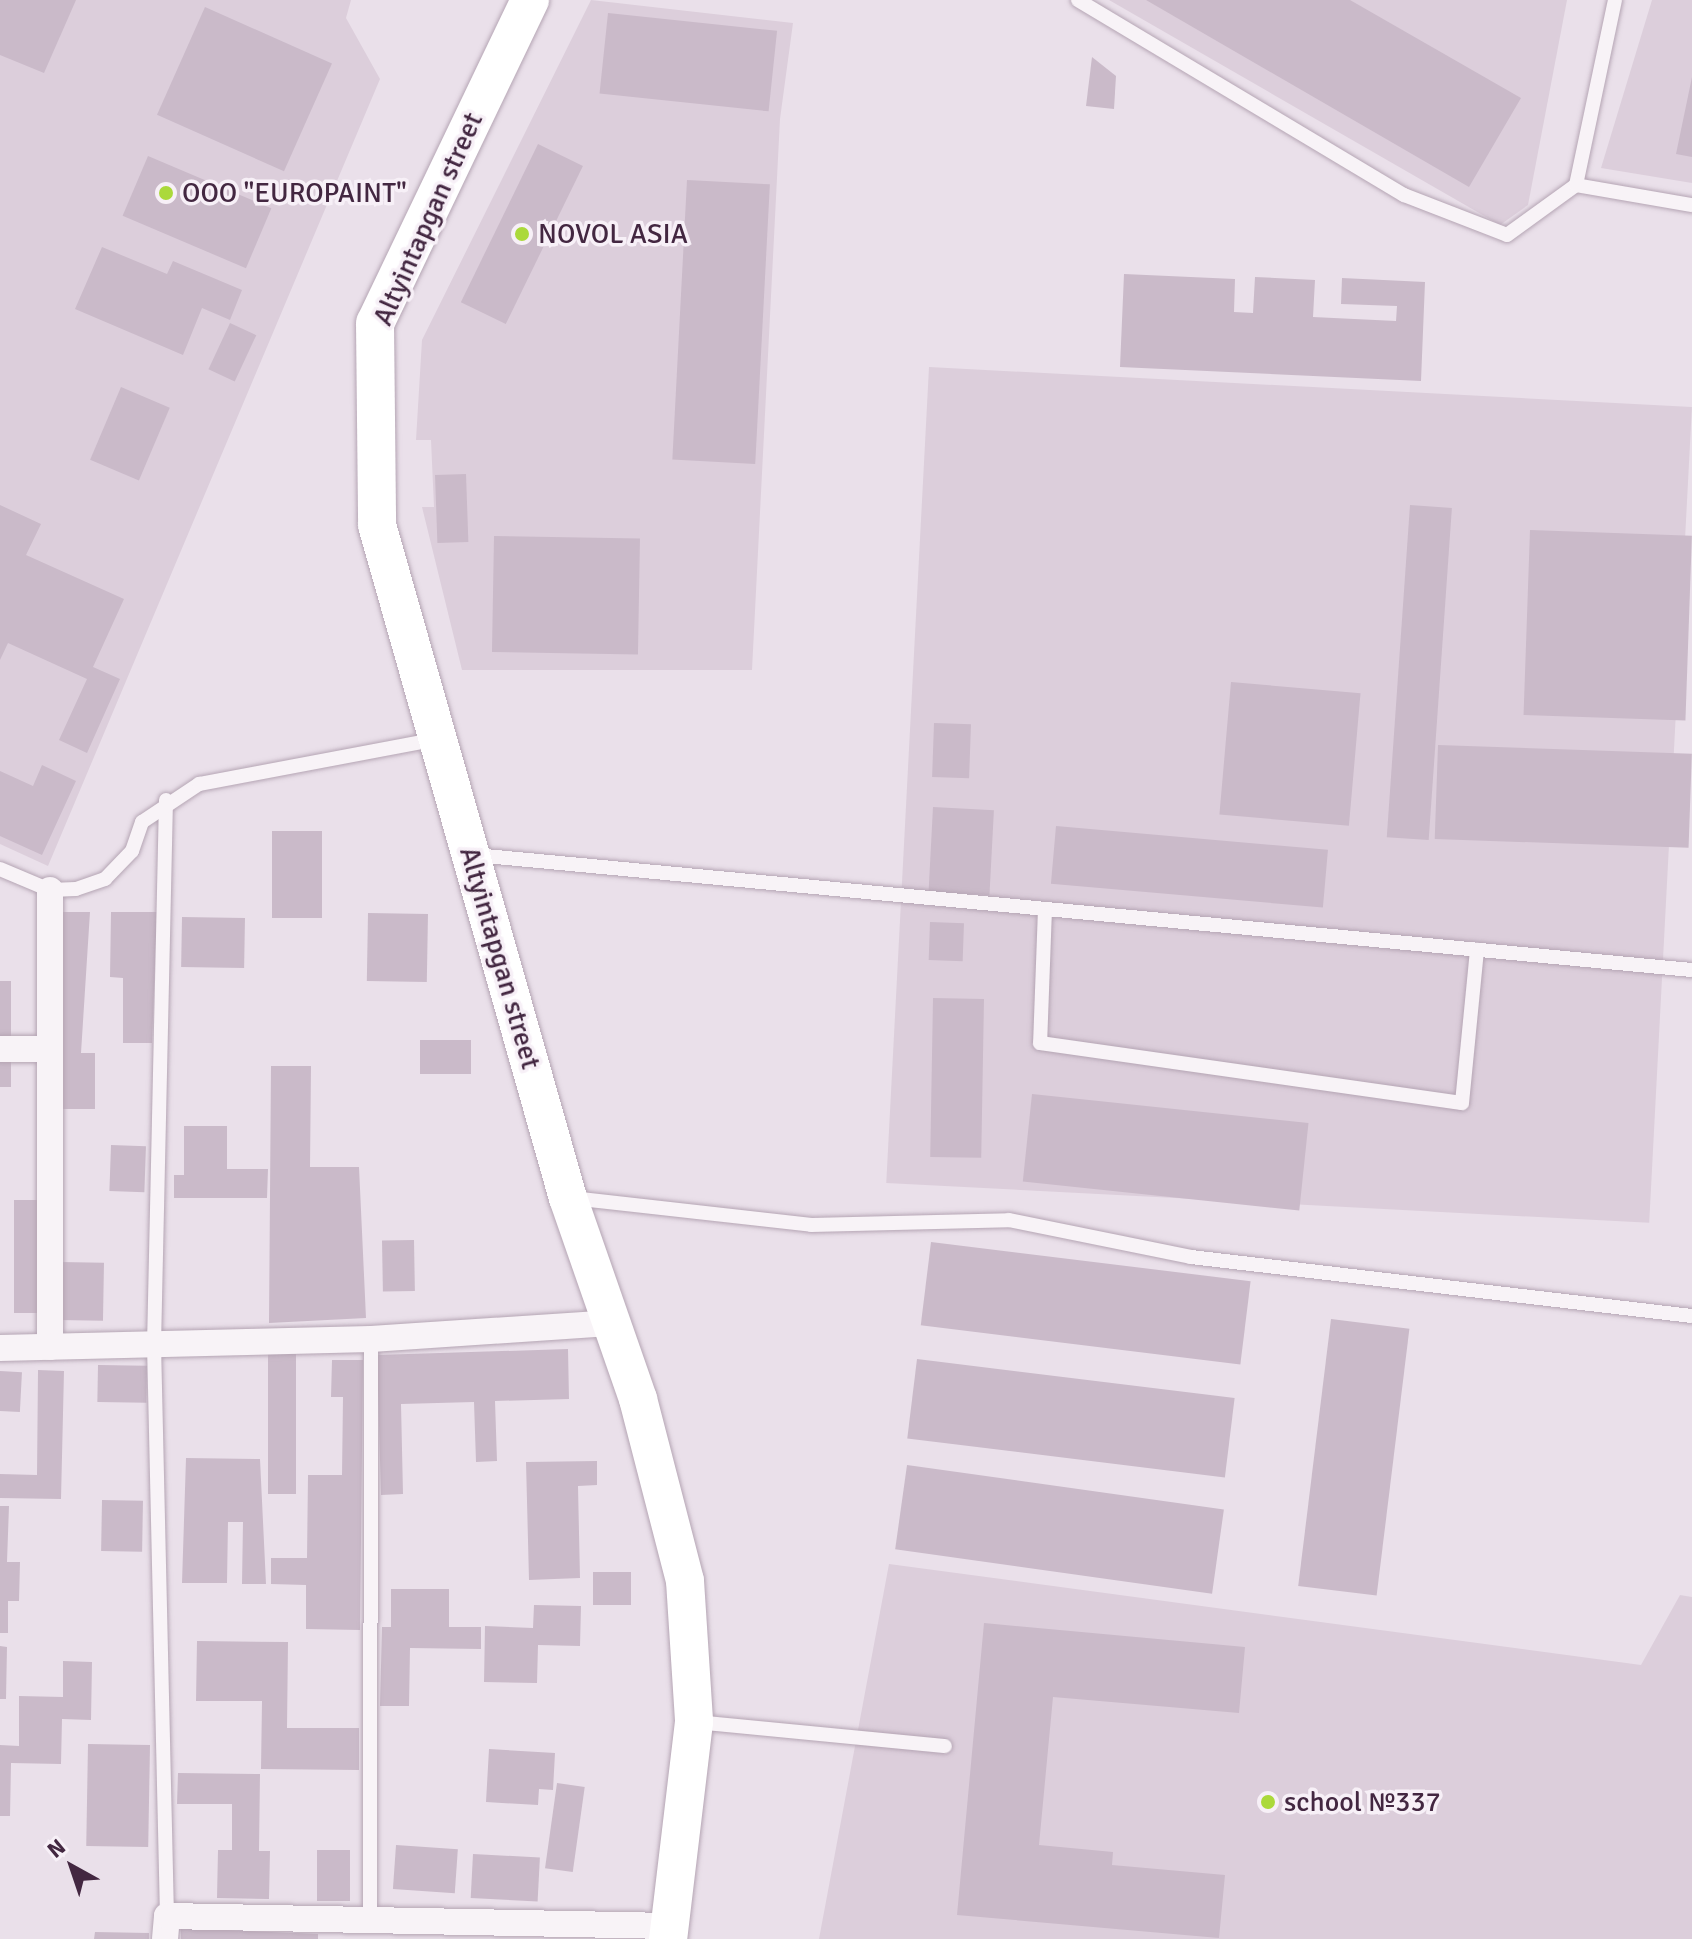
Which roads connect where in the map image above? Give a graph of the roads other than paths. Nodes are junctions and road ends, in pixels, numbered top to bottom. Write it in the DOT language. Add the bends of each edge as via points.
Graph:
graph roads {
  1 [pos="530,0"];
  2 [pos="1078,0"];
  3 [pos="1615,0"];
  4 [pos="1576,185"];
  5 [pos="1692,205"];
  6 [pos="437,739"];
  7 [pos="166,800"];
  8 [pos="470,854"];
  9 [pos="0,869"];
  10 [pos="50,890"];
  11 [pos="1045,909"];
  12 [pos="1477,950"];
  13 [pos="1692,970"];
  14 [pos="0,1049"];
  15 [pos="50,1049"];
  16 [pos="568,1198"];
  17 [pos="1692,1316"];
  18 [pos="613,1323"];
  19 [pos="371,1339"];
  20 [pos="154,1344"];
  21 [pos="50,1347"];
  22 [pos="0,1348"];
  23 [pos="694,1722"];
  24 [pos="945,1746"];
  25 [pos="370,1920"];
  26 [pos="166,1928"];
  27 [pos="668,1933"];
  1 -- 6 [label="street, Altyintapgan street" via="375,323 377,525"];
  2 -- 4 [label="lane" via="1404,195 1507,235"];
  3 -- 4 [label="lane"];
  4 -- 5 [label="lane"];
  6 -- 7 [label="lane" via="199,784"];
  6 -- 8 [label="street, Altyintapgan street"];
  7 -- 10 [label="lane" via="142,822 132,851 105,879"];
  7 -- 20 [label="lane"];
  8 -- 11 [label="lane"];
  8 -- 16 [label="street, Altyintapgan street"];
  9 -- 10 [label="lane"];
  10 -- 15 [label="street"];
  11 -- 12 [label="lane"];
  11 -- 12 [label="lane" via="1040,1043 1462,1103"];
  12 -- 13 [label="lane"];
  14 -- 15 [label="street"];
  15 -- 21 [label="street"];
  16 -- 17 [label="lane" via="811,1225 1009,1220 1191,1257"];
  16 -- 18 [label="street, Altyintapgan street"];
  18 -- 19 [label="street"];
  18 -- 23 [label="street, Altyintapgan street" via="685,1581"];
  19 -- 20 [label="street"];
  19 -- 25 [label="lane"];
  20 -- 21 [label="street"];
  20 -- 26 [label="lane"];
  21 -- 22 [label="street"];
  23 -- 24 [label="lane"];
  23 -- 27 [label="street, Altyintapgan street"];
  25 -- 26 [label="street"];
  25 -- 27 [label="street"];
}
